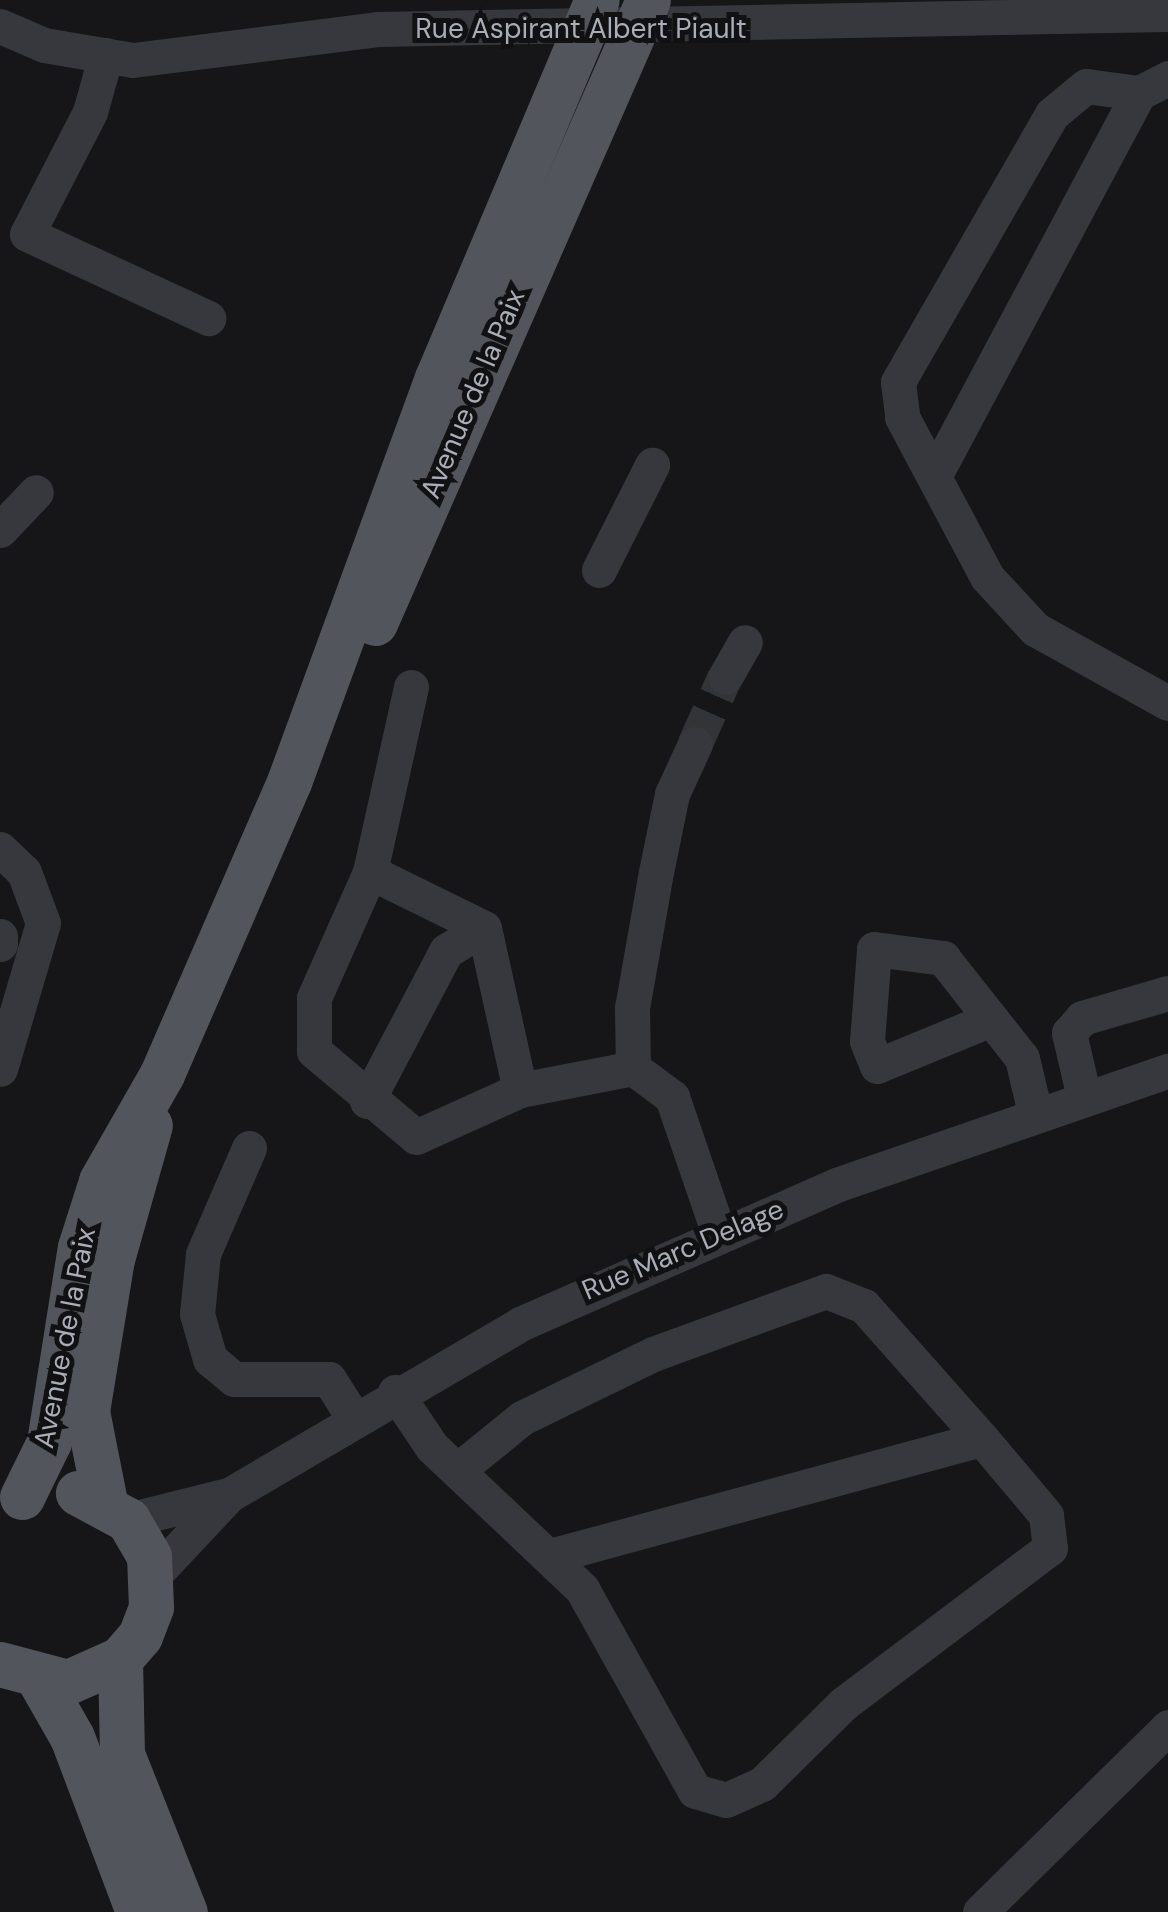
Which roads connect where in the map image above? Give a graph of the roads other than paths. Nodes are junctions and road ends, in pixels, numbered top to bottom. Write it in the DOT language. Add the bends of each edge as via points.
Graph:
graph roads {
  1 [pos="1168,14"];
  2 [pos="590,16"];
  3 [pos="641,16"];
  4 [pos="0,26"];
  5 [pos="106,55"];
  6 [pos="1153,85"];
  7 [pos="208,318"];
  8 [pos="652,465"];
  9 [pos="938,469"];
  10 [pos="36,492"];
  11 [pos="0,530"];
  12 [pos="600,570"];
  13 [pos="745,642"];
  14 [pos="725,677"];
  15 [pos="411,687"];
  16 [pos="1168,703"];
  17 [pos="696,744"];
  18 [pos="289,782"];
  19 [pos="0,850"];
  20 [pos="370,872"];
  21 [pos="484,928"];
  22 [pos="0,936"];
  23 [pos="0,944"];
  24 [pos="1168,993"];
  25 [pos="991,1019"];
  26 [pos="633,1068"];
  27 [pos="0,1070"];
  28 [pos="1168,1071"];
  29 [pos="162,1074"];
  30 [pos="520,1090"];
  31 [pos="1084,1097"];
  32 [pos="367,1101"];
  33 [pos="1035,1113"];
  34 [pos="249,1148"];
  35 [pos="719,1234"];
  36 [pos="395,1392"];
  37 [pos="353,1417"];
  38 [pos="982,1438"];
  39 [pos="459,1469"];
  40 [pos="229,1495"];
  41 [pos="11,1503"];
  42 [pos="116,1511"];
  43 [pos="554,1555"];
  44 [pos="153,1576"];
  45 [pos="120,1660"];
  46 [pos="12,1672"];
  47 [pos="1168,1726"];
  48 [pos="138,1912"];
  49 [pos="185,1912"];
  50 [pos="980,1912"];
  1 -- 3 [label="street, Rue Aspirant Albert Piault"];
  2 -- 3 [label="street, Rue Aspirant Albert Piault"];
  2 -- 5 [label="street, Rue Aspirant Albert Piault" via="377,29 133,60"];
  2 -- 18 [label="main road, Avenue de la Paix" via="437,378"];
  3 -- 18 [label="main road, Avenue de la Paix" via="341,700"];
  4 -- 5 [label="street, Rue Aspirant Albert Piault"];
  5 -- 7 [label="street" via="90,112 27,234"];
  6 -- 9 [label="street"];
  6 -- 9 [label="street" via="1086,86 1052,114 898,382 902,416"];
  8 -- 12 [label="street"];
  9 -- 16 [label="street" via="988,576 1035,629"];
  10 -- 11 [label="street"];
  13 -- 14 [label="street"];
  15 -- 20 [label="street"];
  17 -- 26 [label="street" via="672,794 656,872 632,1008"];
  18 -- 29 [label="main road, Avenue de la Paix"];
  19 -- 27 [label="street" via="24,872 43,923"];
  20 -- 21 [label="street"];
  20 -- 32 [label="street" via="314,998 314,1051"];
  21 -- 30 [label="street"];
  21 -- 32 [label="street" via="446,950"];
  22 -- 23 [label="street"];
  24 -- 31 [label="street" via="1082,1018 1069,1032"];
  25 -- 33 [label="street" via="1022,1058"];
  26 -- 30 [label="street"];
  26 -- 35 [label="street" via="672,1096"];
  28 -- 31 [label="street, Rue Marc Delage"];
  29 -- 41 [label="main road, Avenue de la Paix" via="96,1198 49,1442"];
  29 -- 42 [label="main road, Avenue de la Paix" via="112,1259 87,1411"];
  30 -- 32 [label="street" via="416,1138"];
  31 -- 33 [label="street, Rue Marc Delage"];
  33 -- 35 [label="street, Rue Marc Delage"];
  34 -- 37 [label="street" via="203,1254 197,1314 210,1359 234,1379 330,1380"];
  35 -- 36 [label="street, Rue Marc Delage" via="520,1324"];
  36 -- 37 [label="street, Rue Marc Delage"];
  36 -- 39 [label="street"];
  37 -- 40 [label="street, Rue Marc Delage"];
  38 -- 39 [label="street" via="864,1306 826,1291 653,1354 538,1410"];
  38 -- 43 [label="street"];
  38 -- 43 [label="street" via="1046,1515 1050,1548 842,1704 762,1784 726,1800 695,1791"];
  39 -- 43 [label="street"];
  40 -- 42 [label="street, Rue Marc Delage"];
  40 -- 44 [label="street, Rue Marc Delage"];
  41 -- 42 [label="main road" via="64,1490"];
  42 -- 44 [label="main road, Avenue de la Paix"];
  44 -- 45 [label="main road" via="140,1636"];
  45 -- 46 [label="main road" via="96,1675"];
  45 -- 49 [label="main road" via="122,1754"];
  46 -- 48 [label="main road" via="72,1737"];
  47 -- 50 [label="street"];
}
